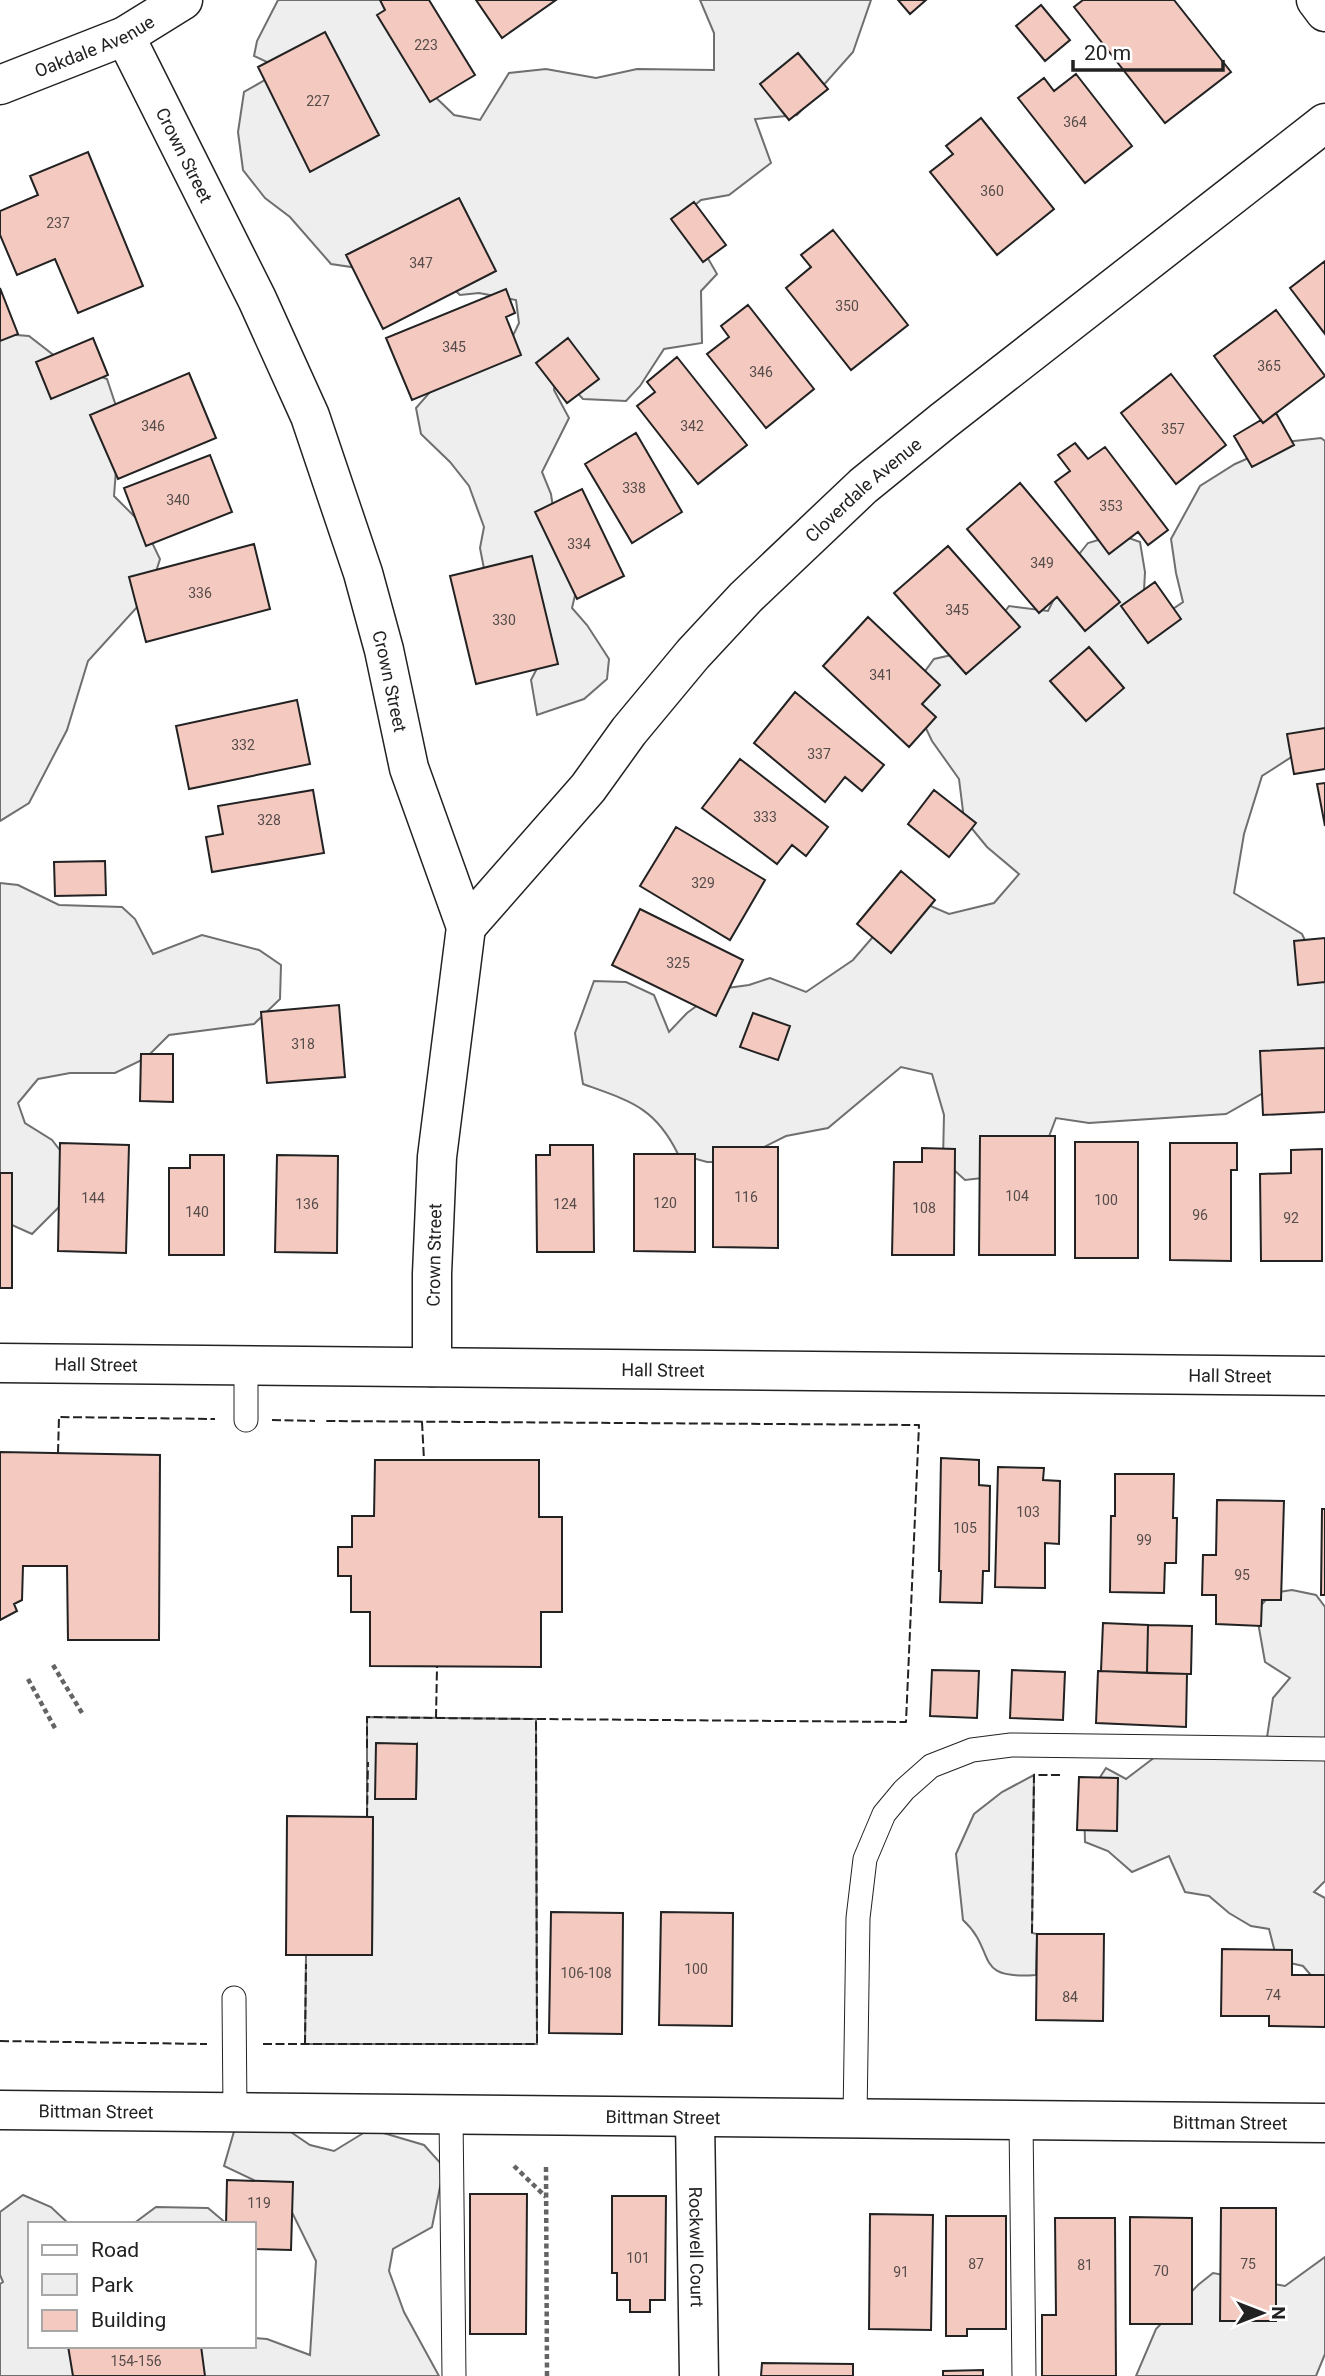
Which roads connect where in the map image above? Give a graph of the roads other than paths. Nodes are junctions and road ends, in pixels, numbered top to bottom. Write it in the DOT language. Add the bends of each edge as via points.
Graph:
graph roads {
  1 [pos="183,0"];
  2 [pos="1315,0"];
  3 [pos="1325,12"];
  4 [pos="125,36"];
  5 [pos="0,85"];
  6 [pos="1325,123"];
  7 [pos="466,927"];
  8 [pos="0,1363"];
  9 [pos="246,1366"];
  10 [pos="432,1367"];
  11 [pos="1325,1376"];
  12 [pos="246,1420"];
  13 [pos="1325,1749"];
  14 [pos="234,1998"];
  15 [pos="0,2110"];
  16 [pos="235,2112"];
  17 [pos="451,2115"];
  18 [pos="695,2119"];
  19 [pos="855,2119"];
  20 [pos="1021,2120"];
  21 [pos="1325,2123"];
  22 [pos="454,2376"];
  23 [pos="699,2376"];
  24 [pos="1024,2376"];
  1 -- 4 [label="street, Oakdale Avenue"];
  2 -- 3 [label="street"];
  4 -- 5 [label="street, Oakdale Avenue"];
  4 -- 7 [label="street, Crown Street" via="257,299 310,416 363,573 409,768"];
  6 -- 7 [label="street, Cloverdale Avenue" via="863,486 693,654 588,788"];
  7 -- 10 [label="street, Crown Street" via="437,1157"];
  8 -- 9 [label="street, Hall Street"];
  9 -- 10 [label="street, Hall Street"];
  9 -- 12 [label="lane"];
  10 -- 11 [label="street, Hall Street"];
  13 -- 19 [label="lane" via="1011,1745 972,1750 931,1766 884,1814 865,1858 858,1918"];
  14 -- 16 [label="lane"];
  15 -- 16 [label="street, Bittman Street"];
  16 -- 17 [label="street, Bittman Street"];
  17 -- 18 [label="street, Bittman Street"];
  17 -- 22 [label="lane"];
  18 -- 19 [label="street, Bittman Street"];
  18 -- 23 [label="street, Rockwell Court"];
  19 -- 20 [label="street, Bittman Street"];
  20 -- 21 [label="street, Bittman Street"];
  20 -- 24 [label="lane"];
}
